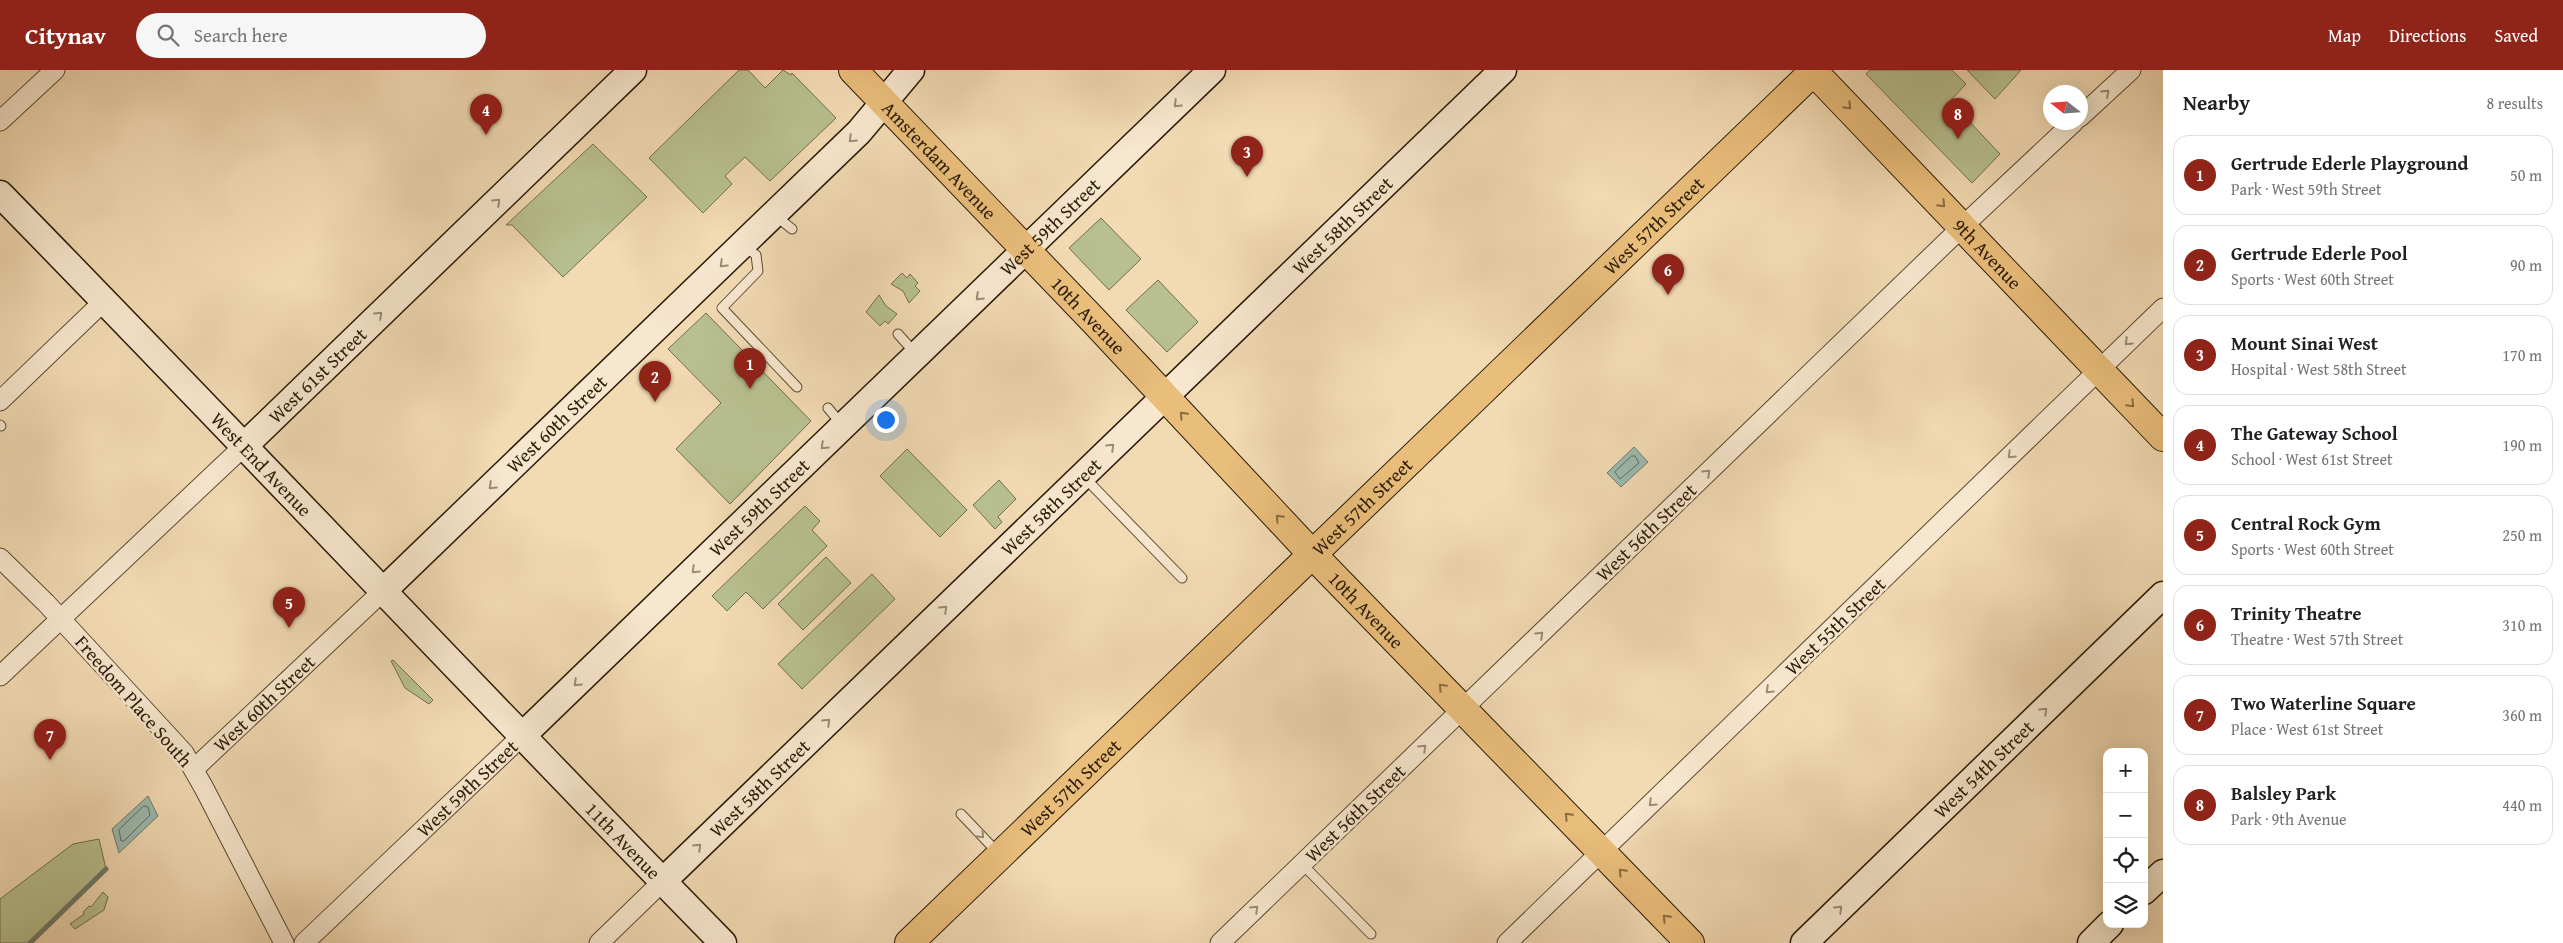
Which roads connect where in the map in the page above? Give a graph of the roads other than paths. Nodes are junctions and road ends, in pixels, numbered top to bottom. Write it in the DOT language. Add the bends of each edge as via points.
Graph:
graph roads {
  1 [pos="55,70"];
  2 [pos="633,70"];
  3 [pos="853,70"];
  4 [pos="911,70"];
  5 [pos="1212,70"];
  6 [pos="1503,70"];
  7 [pos="1814,70"];
  8 [pos="2131,70"];
  9 [pos="884,102"];
  10 [pos="2088,110"];
  11 [pos="0,121"];
  12 [pos="2065,130"];
  13 [pos="0,194"];
  14 [pos="1963,226"];
  15 [pos="743,244"];
  16 [pos="1027,251"];
  17 [pos="104,301"];
  18 [pos="2163,308"];
  19 [pos="898,334"];
  20 [pos="918,356"];
  21 [pos="2098,371"];
  22 [pos="796,387"];
  23 [pos="1164,396"];
  24 [pos="0,402"];
  25 [pos="2163,437"];
  26 [pos="244,446"];
  27 [pos="1082,475"];
  28 [pos="1312,554"];
  29 [pos="0,558"];
  30 [pos="1182,578"];
  31 [pos="383,591"];
  32 [pos="2163,595"];
  33 [pos="61,618"];
  34 [pos="0,676"];
  35 [pos="1463,709"];
  36 [pos="523,735"];
  37 [pos="194,769"];
  38 [pos="962,814"];
  39 [pos="1602,851"];
  40 [pos="1000,855"];
  41 [pos="1302,864"];
  42 [pos="2163,873"];
  43 [pos="663,881"];
  44 [pos="2148,887"];
  45 [pos="2106,928"];
  46 [pos="1371,934"];
  47 [pos="284,943"];
  48 [pos="304,943"];
  49 [pos="599,943"];
  50 [pos="724,943"];
  51 [pos="908,943"];
  52 [pos="1220,943"];
  53 [pos="1507,943"];
  54 [pos="1690,943"];
  55 [pos="1804,943"];
  56 [pos="2091,943"];
  1 -- 11 [label="street"];
  26 -- 2 [label="street, West 61st Street, one-way"];
  3 -- 9 [label="main road, Amsterdam Avenue"];
  4 -- 9 [label="street, West 60th Street"];
  5 -- 16 [label="street, West 59th Street, one-way"];
  6 -- 23 [label="street, West 58th Street"];
  7 -- 14 [label="main road, 9th Avenue, one-way"];
  7 -- 28 [label="main road, West 57th Street"];
  10 -- 8 [label="street, one-way"];
  9 -- 15 [label="street, West 60th Street, one-way" via="783,222"];
  9 -- 16 [label="main road, Amsterdam Avenue"];
  12 -- 14 [label="street, West 56th Street"];
  13 -- 17 [label="street, West End Avenue"];
  14 -- 21 [label="main road, 9th Avenue"];
  35 -- 14 [label="street, West 56th Street, one-way"];
  15 -- 22 [label="lane" via="756,255 758,272 722,308"];
  15 -- 31 [label="street, West 60th Street, one-way"];
  16 -- 20 [label="street, West 59th Street, one-way"];
  16 -- 23 [label="main road, 10th Avenue"];
  17 -- 24 [label="street"];
  17 -- 26 [label="street, West End Avenue"];
  18 -- 21 [label="street, West 55th Street, one-way"];
  19 -- 20 [label="lane"];
  20 -- 36 [label="street, West 59th Street, one-way" via="836,418"];
  21 -- 25 [label="main road, 9th Avenue, one-way"];
  21 -- 39 [label="street, West 55th Street, one-way"];
  27 -- 23 [label="street, West 58th Street, one-way"];
  28 -- 23 [label="main road, 10th Avenue, one-way"];
  26 -- 31 [label="street, West End Avenue"];
  26 -- 33 [label="street, West 61st Street"];
  27 -- 30 [label="lane"];
  43 -- 27 [label="street, West 58th Street, one-way"];
  35 -- 28 [label="main road, 10th Avenue, one-way"];
  28 -- 40 [label="main road, West 57th Street"];
  29 -- 33 [label="street, Freedom Place South"];
  31 -- 36 [label="street, West End Avenue"];
  31 -- 37 [label="street, West 60th Street"];
  55 -- 32 [label="street, West 54th Street, one-way"];
  33 -- 34 [label="street, West 61st Street"];
  33 -- 37 [label="street, Freedom Place South"];
  39 -- 35 [label="main road, 10th Avenue, one-way"];
  41 -- 35 [label="street, West 56th Street, one-way"];
  36 -- 43 [label="street, 11th Avenue"];
  36 -- 48 [label="street, West 59th Street"];
  37 -- 47 [label="street, Freedom Place South"];
  38 -- 40 [label="lane, one-way"];
  39 -- 53 [label="street, West 55th Street"];
  54 -- 39 [label="main road, 10th Avenue, one-way"];
  40 -- 51 [label="main road, West 57th Street"];
  41 -- 46 [label="lane"];
  52 -- 41 [label="street, West 56th Street, one-way"];
  42 -- 44 [label="street"];
  43 -- 49 [label="street, West 58th Street"];
  43 -- 50 [label="street, 11th Avenue"];
  45 -- 56 [label="street"];
}
